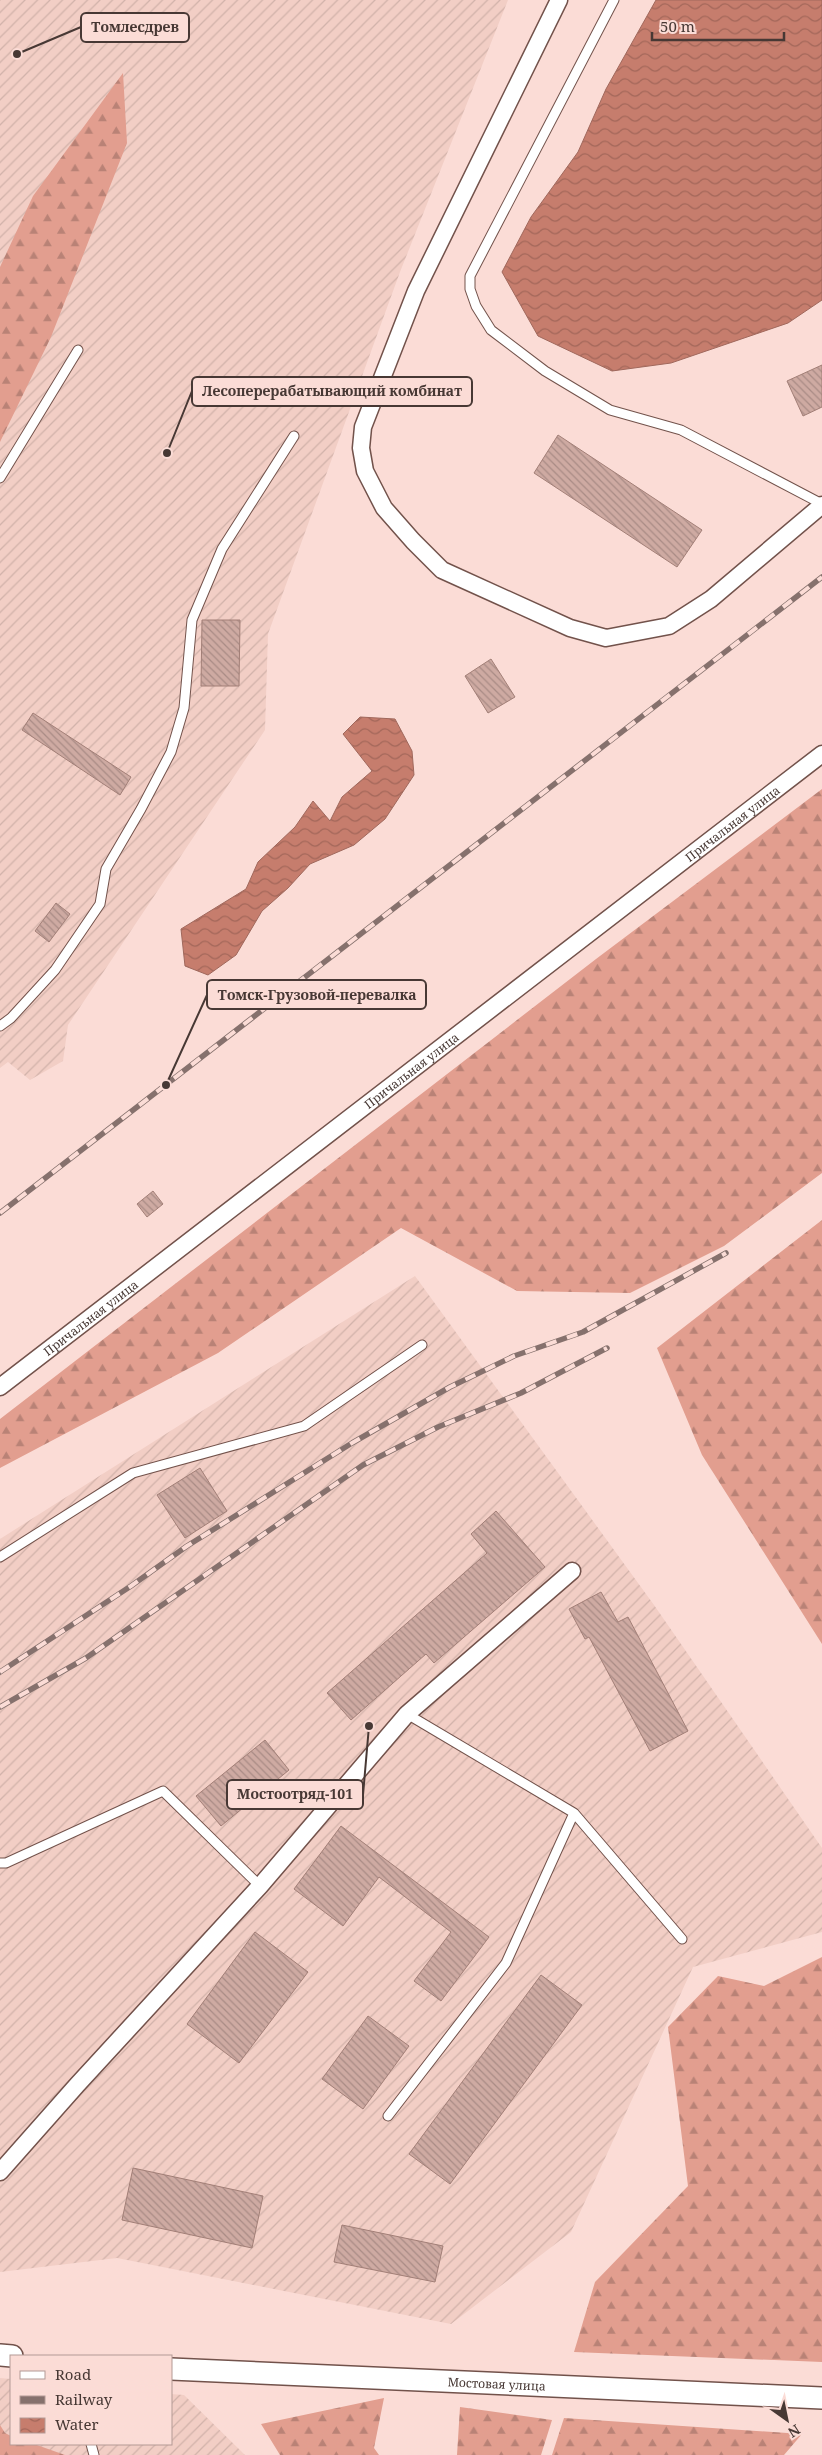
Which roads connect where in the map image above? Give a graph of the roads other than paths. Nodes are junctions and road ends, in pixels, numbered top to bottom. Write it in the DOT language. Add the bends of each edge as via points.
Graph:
graph roads {
  1 [pos="559,0"];
  2 [pos="614,0"];
  3 [pos="78,350"];
  4 [pos="294,436"];
  5 [pos="0,478"];
  6 [pos="822,505"];
  7 [pos="822,754"];
  8 [pos="0,1026"];
  9 [pos="422,1345"];
  10 [pos="0,1387"];
  11 [pos="0,1558"];
  12 [pos="572,1572"];
  13 [pos="407,1714"];
  14 [pos="574,1814"];
  15 [pos="0,1863"];
  16 [pos="260,1886"];
  17 [pos="682,1939"];
  18 [pos="388,2116"];
  19 [pos="0,2172"];
  20 [pos="172,2368"];
  21 [pos="822,2398"];
  1 -- 6 [label="street" via="416,291 363,427 361,448 365,471 384,508 442,570 570,628 606,638 669,626 711,599"];
  2 -- 6 [label="lane" via="470,276 470,289 476,306 492,330 545,371 610,410 681,430"];
  3 -- 5 [label="lane"];
  4 -- 8 [label="lane" via="222,549 192,620 184,708 171,752 106,869 100,904 55,970"];
  7 -- 10 [label="street, Причальная улица"];
  9 -- 11 [label="lane" via="304,1426 134,1473"];
  12 -- 13 [label="street"];
  13 -- 14 [label="lane"];
  13 -- 16 [label="street"];
  14 -- 17 [label="lane"];
  14 -- 18 [label="lane" via="506,1963"];
  15 -- 16 [label="lane" via="163,1791"];
  16 -- 19 [label="street"];
  20 -- 21 [label="street, Мостовая улица"];
}
